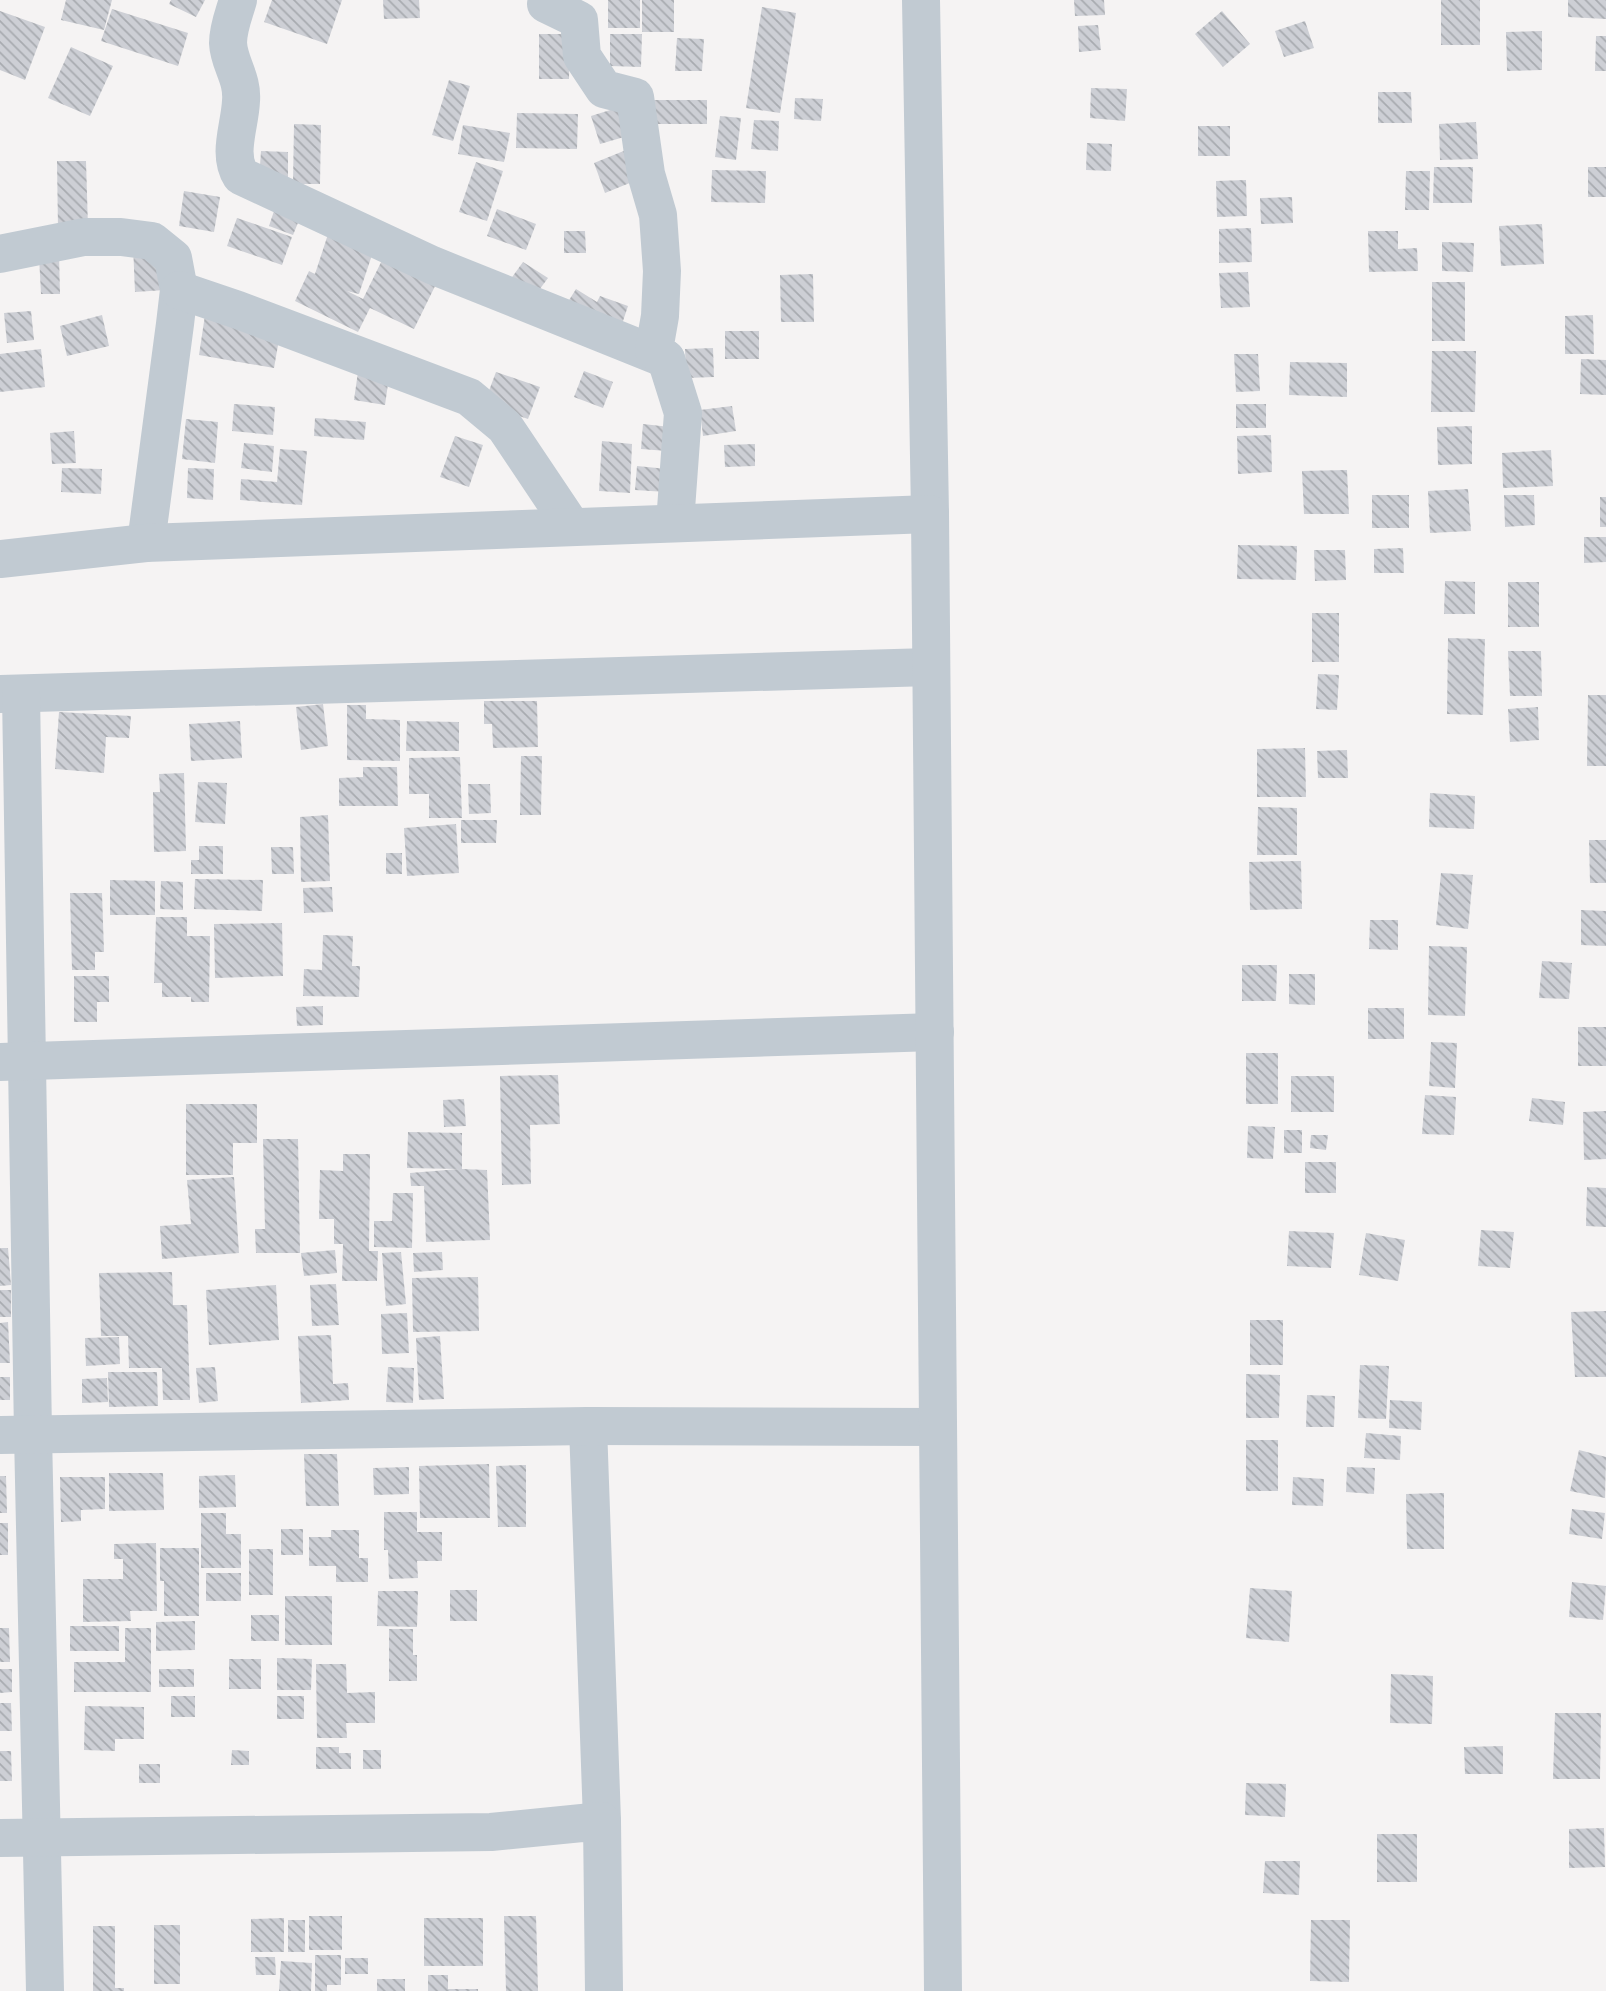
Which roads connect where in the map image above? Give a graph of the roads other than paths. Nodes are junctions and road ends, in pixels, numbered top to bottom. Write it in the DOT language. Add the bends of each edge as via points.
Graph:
graph roads {
  1 [pos="238,0"];
  2 [pos="921,0"];
  3 [pos="543,1"];
  4 [pos="0,254"];
  5 [pos="179,290"];
  6 [pos="666,359"];
  7 [pos="930,514"];
  8 [pos="675,523"];
  9 [pos="572,527"];
  10 [pos="146,543"];
  11 [pos="0,559"];
  12 [pos="930,667"];
  13 [pos="11,694"];
  14 [pos="935,1032"];
  15 [pos="14,1062"];
  16 [pos="588,1426"];
  17 [pos="939,1427"];
  18 [pos="17,1434"];
  19 [pos="602,1821"];
  20 [pos="0,1838"];
  21 [pos="41,1838"];
  22 [pos="45,1991"];
  23 [pos="604,1991"];
  24 [pos="943,1991"];
  1 -- 6 [label="street" via="228,45 242,84 234,151 234,166 242,176 432,265"];
  2 -- 7 [label="street"];
  3 -- 6 [label="street" via="579,20 582,56 604,89 635,97 646,174 658,215 662,271 654,350"];
  4 -- 5 [label="street" via="84,237 152,241 173,258"];
  5 -- 9 [label="street" via="469,397 505,427"];
  5 -- 10 [label="street"];
  6 -- 8 [label="street" via="683,413"];
  7 -- 8 [label="street"];
  7 -- 12 [label="street"];
  8 -- 9 [label="street"];
  9 -- 10 [label="street"];
  10 -- 11 [label="street"];
  12 -- 13 [label="street"];
  12 -- 14 [label="street"];
  13 -- 15 [label="street"];
  14 -- 15 [label="street"];
  14 -- 17 [label="street"];
  15 -- 18 [label="street"];
  16 -- 17 [label="street"];
  16 -- 18 [label="street"];
  16 -- 19 [label="street"];
  17 -- 24 [label="street"];
  18 -- 21 [label="street"];
  19 -- 21 [label="street" via="491,1832"];
  19 -- 23 [label="street"];
  20 -- 21 [label="street"];
  21 -- 22 [label="street"];
}
